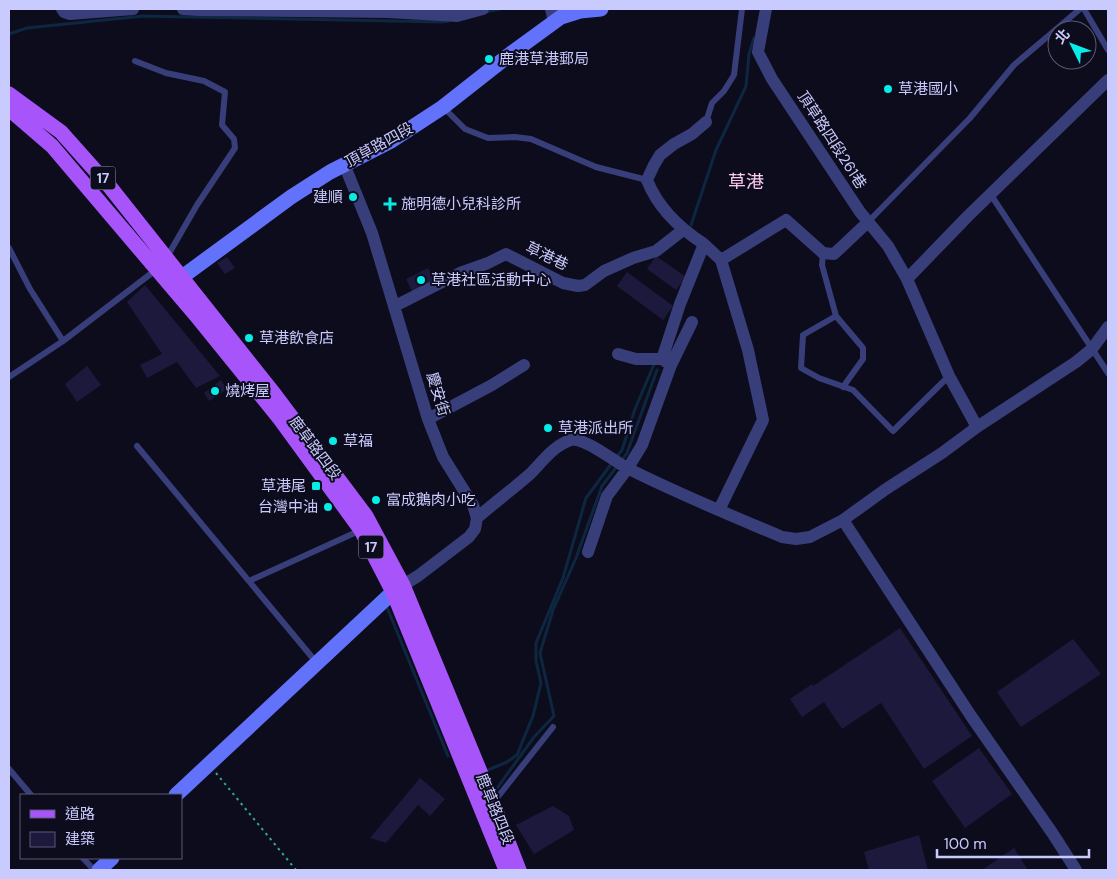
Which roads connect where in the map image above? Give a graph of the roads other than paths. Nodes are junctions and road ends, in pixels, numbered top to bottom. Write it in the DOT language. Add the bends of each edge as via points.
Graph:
graph roads {
  1 [pos="62,9"];
  2 [pos="133,9"];
  3 [pos="183,9"];
  4 [pos="483,9"];
  5 [pos="601,9"];
  6 [pos="742,9"];
  7 [pos="766,9"];
  8 [pos="1080,9"];
  9 [pos="1084,9"];
  10 [pos="198,10"];
  11 [pos="553,16"];
  12 [pos="1108,50"];
  13 [pos="135,62"];
  14 [pos="1108,80"];
  15 [pos="9,94"];
  16 [pos="443,107"];
  17 [pos="9,109"];
  18 [pos="706,122"];
  19 [pos="344,164"];
  20 [pos="648,180"];
  21 [pos="991,196"];
  22 [pos="868,222"];
  23 [pos="683,230"];
  24 [pos="704,244"];
  25 [pos="9,248"];
  26 [pos="823,253"];
  27 [pos="166,258"];
  28 [pos="721,260"];
  29 [pos="156,270"];
  30 [pos="182,277"];
  31 [pos="907,279"];
  32 [pos="395,306"];
  33 [pos="836,316"];
  34 [pos="692,322"];
  35 [pos="1108,327"];
  36 [pos="64,340"];
  37 [pos="1092,349"];
  38 [pos="618,354"];
  39 [pos="667,362"];
  40 [pos="524,365"];
  41 [pos="1108,374"];
  42 [pos="949,376"];
  43 [pos="9,377"];
  44 [pos="844,387"];
  45 [pos="428,419"];
  46 [pos="977,428"];
  47 [pos="137,446"];
  48 [pos="626,467"];
  49 [pos="720,510"];
  50 [pos="477,518"];
  51 [pos="843,520"];
  52 [pos="361,530"];
  53 [pos="588,552"];
  54 [pos="249,582"];
  55 [pos="398,588"];
  56 [pos="317,662"];
  57 [pos="553,727"];
  58 [pos="9,769"];
  59 [pos="30,794"];
  60 [pos="177,794"];
  61 [pos="493,803"];
  62 [pos="84,859"];
  63 [pos="111,859"];
  64 [pos="94,870"];
  65 [pos="99,870"];
  66 [pos="506,870"];
  67 [pos="519,870"];
  68 [pos="1076,870"];
  1 -- 2 [label="street" via="70,14"];
  3 -- 10 [label="street"];
  4 -- 10 [label="street" via="457,16"];
  5 -- 11 [label="street, 頂草路四段"];
  6 -- 18 [label="lane" via="734,75 712,103"];
  7 -- 22 [label="street, 頂草路四段261巷" via="758,52 772,79"];
  8 -- 22 [label="lane" via="1014,65 970,118"];
  9 -- 12 [label="lane"];
  11 -- 16 [label="street, 頂草路四段" via="514,52"];
  13 -- 27 [label="lane" via="204,81 224,92 222,125 234,139 235,148"];
  14 -- 21 [label="street"];
  15 -- 27 [label="main road, 鹿草路四段 / 17" via="61,132"];
  16 -- 19 [label="street, 頂草路四段"];
  16 -- 20 [label="lane" via="465,129 488,138 531,139 596,167"];
  17 -- 29 [label="main road, 鹿草路四段 / 17" via="52,146"];
  18 -- 20 [label="street" via="660,155"];
  19 -- 30 [label="street, 頂草路四段" via="291,197"];
  19 -- 32 [label="street, 慶安街" via="372,233"];
  20 -- 23 [label="street" via="662,208"];
  21 -- 31 [label="street"];
  21 -- 37 [label="lane"];
  22 -- 26 [label="street" via="834,254"];
  22 -- 31 [label="street, 頂草路四段261巷" via="888,246"];
  23 -- 24 [label="street"];
  23 -- 32 [label="street, 草港巷" via="656,251 604,271 585,285 563,283 506,254"];
  24 -- 28 [label="street"];
  24 -- 39 [label="street" via="680,304"];
  25 -- 36 [label="lane" via="30,290"];
  26 -- 28 [label="street" via="786,220"];
  26 -- 33 [label="lane" via="822,265"];
  27 -- 29 [label="lane"];
  27 -- 30 [label="main road, 鹿草路四段 / 17"];
  28 -- 49 [label="street" via="748,350 763,420"];
  29 -- 30 [label="street"];
  29 -- 36 [label="lane"];
  29 -- 52 [label="main road, 鹿草路四段 / 17" via="280,419"];
  30 -- 55 [label="main road, 鹿草路四段 / 17" via="366,516"];
  31 -- 42 [label="street, 頂草路四段261巷"];
  32 -- 45 [label="street, 慶安街"];
  33 -- 44 [label="lane" via="864,348 863,359"];
  33 -- 44 [label="lane" via="803,335 801,368"];
  34 -- 39 [label="street"];
  35 -- 37 [label="street"];
  36 -- 43 [label="lane"];
  37 -- 41 [label="lane"];
  37 -- 46 [label="street"];
  38 -- 39 [label="street" via="636,360"];
  39 -- 48 [label="street" via="642,445"];
  40 -- 45 [label="street"];
  42 -- 44 [label="lane" via="893,431 853,390"];
  42 -- 46 [label="street, 頂草路四段261巷"];
  45 -- 50 [label="street, 慶安街" via="443,457 473,505"];
  46 -- 51 [label="street"];
  47 -- 54 [label="lane"];
  48 -- 49 [label="street"];
  48 -- 50 [label="street" via="591,445 574,440 562,444"];
  48 -- 53 [label="street" via="606,496"];
  49 -- 51 [label="street" via="782,537 796,539 810,537"];
  50 -- 55 [label="street" via="469,537"];
  51 -- 68 [label="street"];
  52 -- 54 [label="lane"];
  52 -- 55 [label="main road, 鹿草路四段 / 17"];
  54 -- 56 [label="lane"];
  55 -- 56 [label="street"];
  55 -- 61 [label="main road, 鹿草路四段 / 17"];
  55 -- 66 [label="main road, 鹿草路四段 / 17"];
  56 -- 60 [label="street"];
  57 -- 61 [label="lane"];
  58 -- 59 [label="lane"];
  61 -- 67 [label="main road, 鹿草路四段 / 17"];
  62 -- 64 [label="lane"];
  63 -- 65 [label="street"];
}
